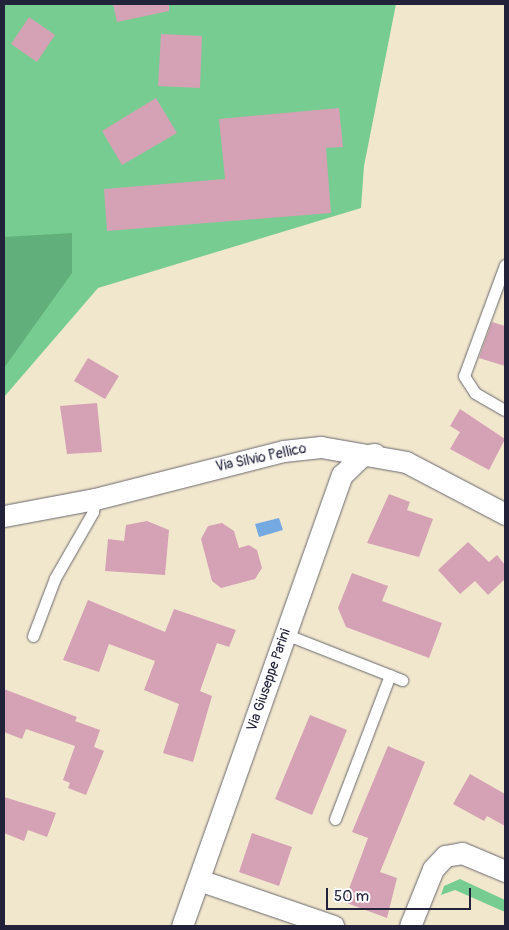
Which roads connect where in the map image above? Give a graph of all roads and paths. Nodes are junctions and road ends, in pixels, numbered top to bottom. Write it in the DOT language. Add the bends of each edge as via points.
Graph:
graph roads {
  1 [pos="505,265"];
  2 [pos="505,410"];
  3 [pos="377,454"];
  4 [pos="95,499"];
  5 [pos="505,514"];
  6 [pos="4,516"];
  7 [pos="285,634"];
  8 [pos="33,636"];
  9 [pos="390,675"];
  10 [pos="402,680"];
  11 [pos="335,819"];
  12 [pos="505,871"];
  13 [pos="199,880"];
  14 [pos="182,926"];
  15 [pos="332,926"];
  16 [pos="410,926"];
  1 -- 2 [label="lane" via="464,376 475,393"];
  3 -- 4 [label="street, Via Silvio Pellico" via="321,447 283,451"];
  3 -- 5 [label="street, Via Silvio Pellico" via="433,473"];
  3 -- 7 [label="street, Via Giuseppe Parini" via="362,456 342,475"];
  4 -- 6 [label="street, Via Silvio Pellico"];
  4 -- 8 [label="lane" via="93,512 55,578"];
  7 -- 9 [label="lane"];
  7 -- 13 [label="street, Via Giuseppe Parini"];
  9 -- 10 [label="lane"];
  9 -- 11 [label="lane"];
  12 -- 16 [label="street" via="462,853 445,856 433,869"];
  13 -- 14 [label="street, Via Giuseppe Parini"];
  13 -- 15 [label="street"];
}
